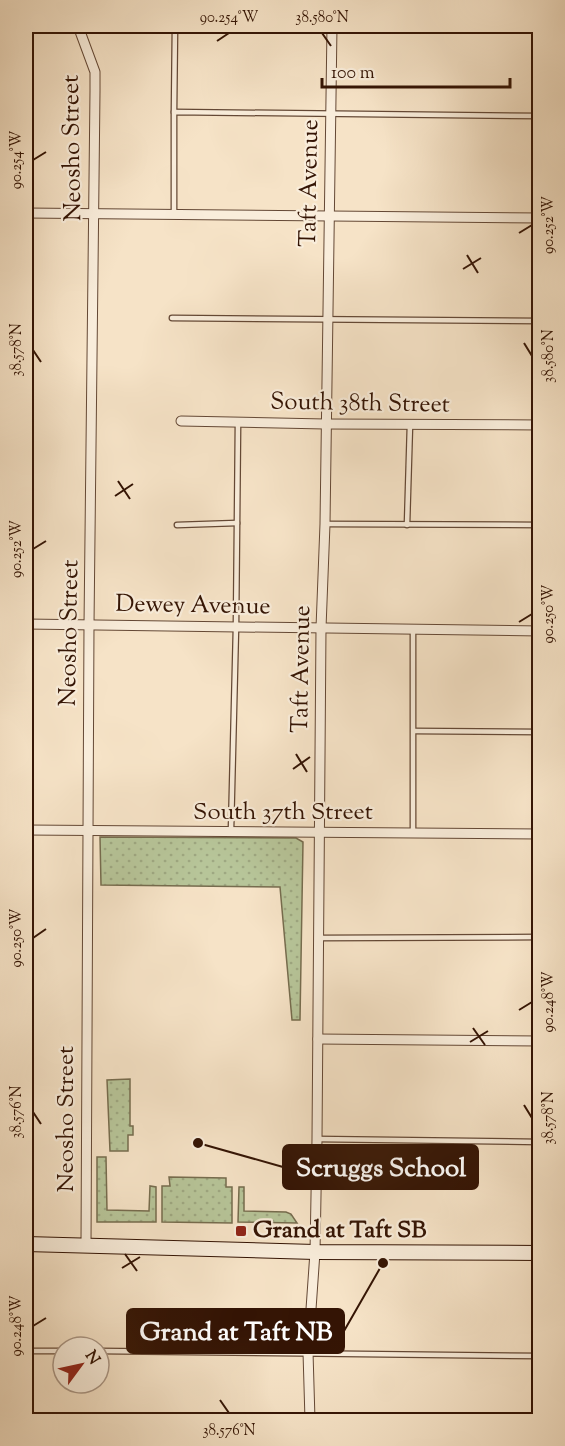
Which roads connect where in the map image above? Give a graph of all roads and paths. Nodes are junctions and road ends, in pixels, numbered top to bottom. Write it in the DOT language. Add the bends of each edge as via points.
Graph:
graph roads {
  1 [pos="78,26"];
  2 [pos="175,26"];
  3 [pos="332,26"];
  4 [pos="174,112"];
  5 [pos="330,114"];
  6 [pos="540,116"];
  7 [pos="26,213"];
  8 [pos="95,213"];
  9 [pos="174,215"];
  10 [pos="329,217"];
  11 [pos="540,218"];
  12 [pos="172,318"];
  13 [pos="328,321"];
  14 [pos="540,321"];
  15 [pos="181,421"];
  16 [pos="238,422"];
  17 [pos="325,424"];
  18 [pos="410,424"];
  19 [pos="540,425"];
  20 [pos="237,523"];
  21 [pos="177,525"];
  22 [pos="325,525"];
  23 [pos="407,525"];
  24 [pos="540,525"];
  25 [pos="26,624"];
  26 [pos="89,625"];
  27 [pos="236,627"];
  28 [pos="321,628"];
  29 [pos="413,631"];
  30 [pos="540,631"];
  31 [pos="414,731"];
  32 [pos="540,732"];
  33 [pos="26,830"];
  34 [pos="87,831"];
  35 [pos="231,831"];
  36 [pos="413,832"];
  37 [pos="319,833"];
  38 [pos="540,834"];
  39 [pos="540,937"];
  40 [pos="318,938"];
  41 [pos="318,1039"];
  42 [pos="540,1041"];
  43 [pos="317,1139"];
  44 [pos="540,1142"];
  45 [pos="26,1244"];
  46 [pos="86,1244"];
  47 [pos="315,1252"];
  48 [pos="540,1253"];
  49 [pos="26,1351"];
  50 [pos="51,1351"];
  51 [pos="111,1351"];
  52 [pos="308,1352"];
  53 [pos="540,1356"];
  54 [pos="310,1420"];
  1 -- 8 [label="street, Neosho Street" via="95,72"];
  2 -- 4 [label="lane"];
  3 -- 5 [label="street, Taft Avenue"];
  4 -- 5 [label="lane"];
  4 -- 9 [label="lane"];
  5 -- 6 [label="lane"];
  5 -- 10 [label="street, Taft Avenue"];
  7 -- 8 [label="street"];
  8 -- 9 [label="street"];
  8 -- 26 [label="street, Neosho Street"];
  9 -- 10 [label="street"];
  10 -- 11 [label="street"];
  10 -- 13 [label="street, Taft Avenue"];
  12 -- 13 [label="lane"];
  13 -- 14 [label="lane"];
  13 -- 17 [label="street, Taft Avenue"];
  15 -- 16 [label="street, South 38th Street"];
  16 -- 17 [label="street, South 38th Street"];
  16 -- 20 [label="lane"];
  17 -- 18 [label="street, South 38th Street"];
  17 -- 22 [label="street, Taft Avenue"];
  18 -- 19 [label="street, South 38th Street"];
  18 -- 23 [label="lane"];
  20 -- 21 [label="lane"];
  20 -- 27 [label="lane"];
  22 -- 23 [label="lane"];
  22 -- 28 [label="street, Taft Avenue"];
  23 -- 24 [label="lane"];
  25 -- 26 [label="street, Dewey Avenue"];
  26 -- 27 [label="street, Dewey Avenue"];
  26 -- 34 [label="street, Neosho Street"];
  27 -- 28 [label="street, Dewey Avenue"];
  27 -- 35 [label="lane"];
  28 -- 29 [label="street, Dewey Avenue"];
  28 -- 37 [label="street, Taft Avenue"];
  29 -- 30 [label="street, Dewey Avenue"];
  29 -- 31 [label="lane"];
  31 -- 32 [label="lane"];
  31 -- 36 [label="lane"];
  33 -- 34 [label="street, South 37th Street"];
  34 -- 35 [label="street, South 37th Street"];
  34 -- 46 [label="street, Neosho Street"];
  35 -- 37 [label="street, South 37th Street"];
  36 -- 37 [label="street, South 37th Street"];
  36 -- 38 [label="street, South 37th Street"];
  37 -- 40 [label="street, Taft Avenue"];
  39 -- 40 [label="lane"];
  40 -- 41 [label="street, Taft Avenue"];
  41 -- 42 [label="street"];
  41 -- 43 [label="street, Taft Avenue"];
  43 -- 44 [label="lane"];
  43 -- 47 [label="street, Taft Avenue"];
  45 -- 46 [label="main road"];
  46 -- 47 [label="main road"];
  47 -- 48 [label="main road"];
  47 -- 52 [label="street, Taft Avenue"];
  49 -- 50 [label="lane"];
  51 -- 52 [label="lane"];
  52 -- 53 [label="lane"];
  52 -- 54 [label="street, Taft Avenue"];
}
